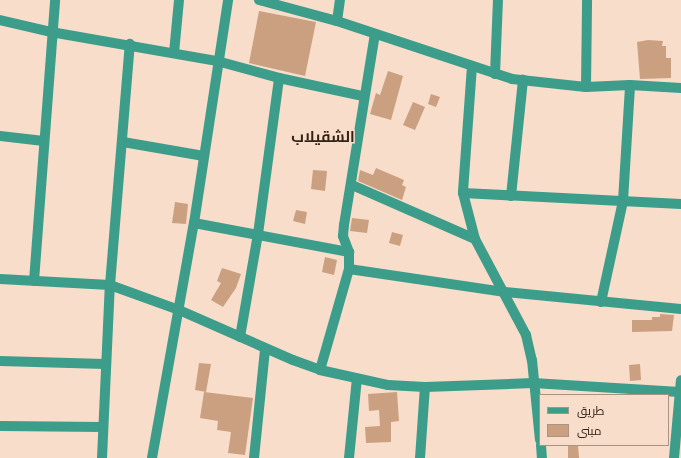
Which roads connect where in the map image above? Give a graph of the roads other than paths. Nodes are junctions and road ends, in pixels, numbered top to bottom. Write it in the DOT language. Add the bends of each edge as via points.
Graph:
graph roads {
  1 [pos="55,0"];
  2 [pos="179,0"];
  3 [pos="228,0"];
  4 [pos="259,0"];
  5 [pos="340,0"];
  6 [pos="498,0"];
  7 [pos="587,0"];
  8 [pos="0,20"];
  9 [pos="337,22"];
  10 [pos="51,32"];
  11 [pos="375,34"];
  12 [pos="130,44"];
  13 [pos="174,53"];
  14 [pos="217,61"];
  15 [pos="472,66"];
  16 [pos="495,74"];
  17 [pos="280,78"];
  18 [pos="523,80"];
  19 [pos="630,85"];
  20 [pos="586,87"];
  21 [pos="681,88"];
  22 [pos="363,96"];
  23 [pos="0,136"];
  24 [pos="44,141"];
  25 [pos="123,142"];
  26 [pos="204,156"];
  27 [pos="352,185"];
  28 [pos="463,193"];
  29 [pos="511,196"];
  30 [pos="623,201"];
  31 [pos="681,204"];
  32 [pos="194,223"];
  33 [pos="258,234"];
  34 [pos="475,239"];
  35 [pos="349,252"];
  36 [pos="349,269"];
  37 [pos="0,279"];
  38 [pos="34,281"];
  39 [pos="110,285"];
  40 [pos="505,292"];
  41 [pos="601,302"];
  42 [pos="681,309"];
  43 [pos="179,310"];
  44 [pos="240,337"];
  45 [pos="265,350"];
  46 [pos="0,361"];
  47 [pos="105,364"];
  48 [pos="320,370"];
  49 [pos="357,378"];
  50 [pos="681,380"];
  51 [pos="533,383"];
  52 [pos="425,387"];
  53 [pos="680,392"];
  54 [pos="681,408"];
  55 [pos="0,426"];
  56 [pos="103,428"];
  57 [pos="539,432"];
  58 [pos="541,446"];
  59 [pos="102,458"];
  60 [pos="152,458"];
  61 [pos="254,458"];
  62 [pos="350,458"];
  63 [pos="420,458"];
  64 [pos="542,458"];
  65 [pos="674,458"];
  1 -- 10 [label="street"];
  2 -- 13 [label="street"];
  3 -- 14 [label="street"];
  4 -- 9 [label="street"];
  5 -- 9 [label="street"];
  6 -- 16 [label="street"];
  7 -- 20 [label="street"];
  8 -- 10 [label="street"];
  9 -- 11 [label="street"];
  10 -- 12 [label="street"];
  10 -- 24 [label="street"];
  11 -- 15 [label="street"];
  11 -- 22 [label="street"];
  12 -- 13 [label="street"];
  12 -- 25 [label="street"];
  13 -- 14 [label="street"];
  14 -- 17 [label="street"];
  14 -- 26 [label="street"];
  15 -- 16 [label="street"];
  15 -- 28 [label="street"];
  16 -- 18 [label="street"];
  17 -- 22 [label="street"];
  17 -- 33 [label="street"];
  18 -- 20 [label="street"];
  18 -- 29 [label="street"];
  19 -- 20 [label="street"];
  19 -- 21 [label="street"];
  19 -- 30 [label="street"];
  22 -- 27 [label="street"];
  23 -- 24 [label="street"];
  24 -- 38 [label="street"];
  25 -- 26 [label="street"];
  25 -- 39 [label="street"];
  26 -- 32 [label="street"];
  27 -- 34 [label="street"];
  27 -- 35 [label="street" via="343,236"];
  28 -- 29 [label="street"];
  28 -- 34 [label="street"];
  29 -- 30 [label="street"];
  30 -- 31 [label="street"];
  30 -- 41 [label="street"];
  32 -- 33 [label="street"];
  32 -- 43 [label="street"];
  33 -- 35 [label="street"];
  33 -- 44 [label="street"];
  34 -- 40 [label="street"];
  35 -- 36 [label="street"];
  36 -- 40 [label="street"];
  36 -- 48 [label="street"];
  37 -- 38 [label="street"];
  38 -- 39 [label="street"];
  39 -- 43 [label="street"];
  39 -- 47 [label="street"];
  40 -- 41 [label="street"];
  40 -- 51 [label="street" via="526,335"];
  41 -- 42 [label="street"];
  43 -- 44 [label="street"];
  43 -- 60 [label="street"];
  44 -- 45 [label="street"];
  45 -- 48 [label="street"];
  45 -- 61 [label="street"];
  46 -- 47 [label="street"];
  47 -- 56 [label="street"];
  48 -- 49 [label="street"];
  49 -- 52 [label="street" via="388,385"];
  49 -- 62 [label="street"];
  50 -- 53 [label="street"];
  51 -- 52 [label="street"];
  51 -- 53 [label="street"];
  51 -- 57 [label="street"];
  52 -- 63 [label="street"];
  53 -- 54 [label="street"];
  54 -- 65 [label="street"];
  55 -- 56 [label="street"];
  56 -- 59 [label="street"];
  58 -- 64 [label="street"];
}
